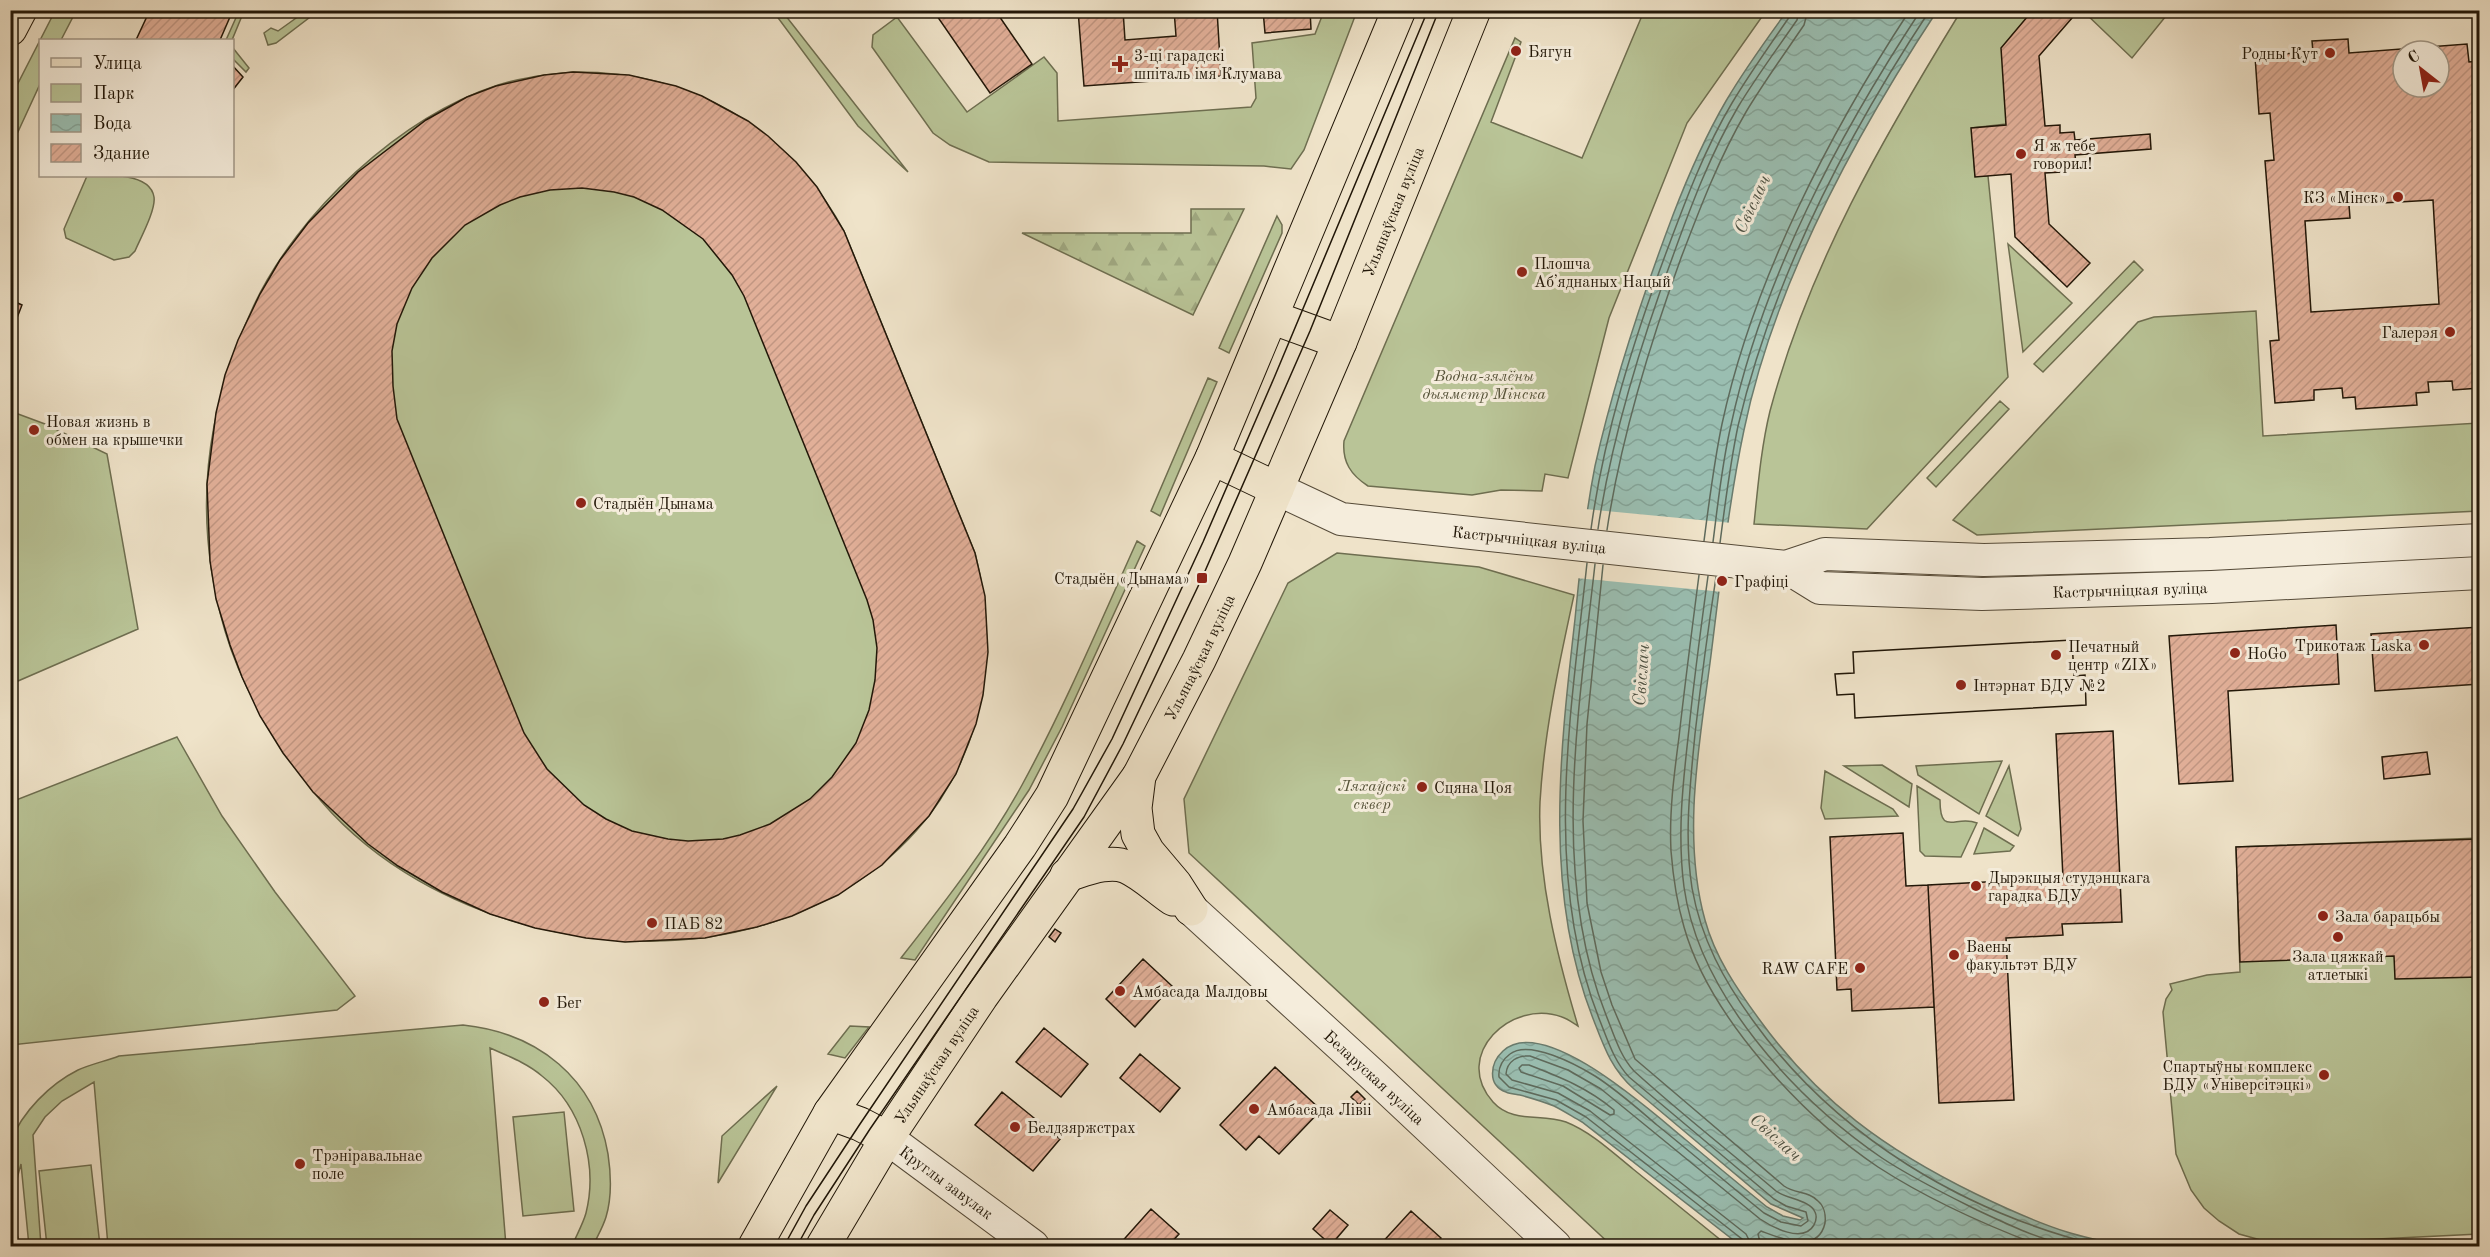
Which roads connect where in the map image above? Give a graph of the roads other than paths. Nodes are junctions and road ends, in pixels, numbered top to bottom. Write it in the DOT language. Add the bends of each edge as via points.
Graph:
graph roads {
  1 [pos="20,10"];
  2 [pos="1399,10"];
  3 [pos="1474,10"];
  4 [pos="10,29"];
  5 [pos="1271,317"];
  6 [pos="1340,342"];
  7 [pos="1212,458"];
  8 [pos="1277,489"];
  9 [pos="2480,540"];
  10 [pos="1786,567"];
  11 [pos="2480,573"];
  12 [pos="1139,776"];
  13 [pos="1067,875"];
  14 [pos="1191,909"];
  15 [pos="830,1113"];
  16 [pos="887,1138"];
  17 [pos="755,1246"];
  18 [pos="823,1246"];
  19 [pos="1033,1246"];
  20 [pos="1556,1246"];
  1 -- 4 [label="main road"];
  2 -- 5 [label="main road"];
  3 -- 6 [label="main road, Ульянаўская вуліца"];
  5 -- 6 [label="main road"];
  5 -- 7 [label="main road"];
  6 -- 8 [label="main road, Ульянаўская вуліца"];
  7 -- 8 [label="main road"];
  7 -- 15 [label="main road" via="1052,796"];
  8 -- 10 [label="street, Кастрычніцкая вуліца" via="1341,519"];
  8 -- 12 [label="main road, Ульянаўская вуліца" via="1199,660"];
  9 -- 10 [label="street, Кастрычніцкая вуліца" via="2210,554 1984,560 1825,554"];
  10 -- 11 [label="street, Кастрычніцкая вуліца" via="1820,588 1982,594"];
  12 -- 13 [label="main road, Ульянаўская вуліца"];
  12 -- 14 [label="main road" via="1135,808 1138,834"];
  13 -- 14 [label="main road" via="1111,864 1125,866"];
  13 -- 16 [label="main road, Ульянаўская вуліца"];
  14 -- 20 [label="street, Беларуская вуліца"];
  15 -- 16 [label="main road"];
  15 -- 17 [label="main road"];
  16 -- 18 [label="main road, Ульянаўская вуліца"];
  16 -- 19 [label="street, Круглы завулак"];
}
